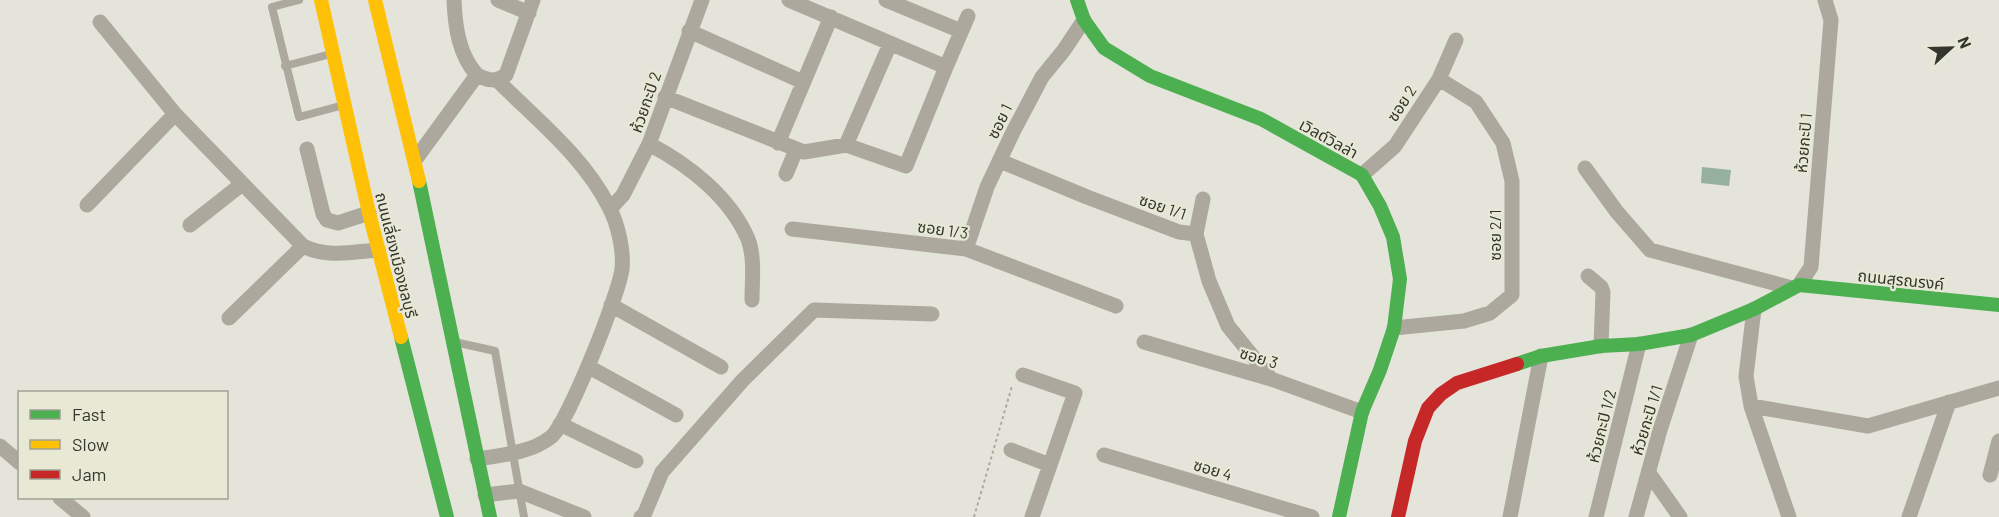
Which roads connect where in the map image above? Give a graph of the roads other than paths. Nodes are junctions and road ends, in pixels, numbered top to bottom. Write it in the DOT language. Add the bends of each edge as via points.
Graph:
graph roads {
  1 [pos="299,0"];
  2 [pos="321,0"];
  3 [pos="375,0"];
  4 [pos="454,0"];
  5 [pos="498,0"];
  6 [pos="702,0"];
  7 [pos="789,0"];
  8 [pos="886,0"];
  9 [pos="1077,0"];
  10 [pos="1825,0"];
  11 [pos="272,3"];
  12 [pos="531,6"];
  13 [pos="968,16"];
  14 [pos="831,17"];
  15 [pos="1084,20"];
  16 [pos="99,22"];
  17 [pos="689,31"];
  18 [pos="961,31"];
  19 [pos="1456,40"];
  20 [pos="890,44"];
  21 [pos="400,47"];
  22 [pos="332,54"];
  23 [pos="285,66"];
  24 [pos="946,67"];
  25 [pos="477,75"];
  26 [pos="1439,79"];
  27 [pos="498,81"];
  28 [pos="803,82"];
  29 [pos="666,97"];
  30 [pos="343,106"];
  31 [pos="174,114"];
  32 [pos="410,140"];
  33 [pos="778,143"];
  34 [pos="649,144"];
  35 [pos="846,145"];
  36 [pos="307,149"];
  37 [pos="796,150"];
  38 [pos="415,160"];
  39 [pos="1000,161"];
  40 [pos="1585,168"];
  41 [pos="786,174"];
  42 [pos="1362,175"];
  43 [pos="242,184"];
  44 [pos="1203,199"];
  45 [pos="87,205"];
  46 [pos="610,209"];
  47 [pos="369,213"];
  48 [pos="190,225"];
  49 [pos="792,229"];
  50 [pos="1196,234"];
  51 [pos="303,246"];
  52 [pos="966,249"];
  53 [pos="378,250"];
  54 [pos="1588,276"];
  55 [pos="1795,287"];
  56 [pos="752,300"];
  57 [pos="611,305"];
  58 [pos="1999,305"];
  59 [pos="1116,306"];
  60 [pos="1754,309"];
  61 [pos="932,314"];
  62 [pos="229,318"];
  63 [pos="1394,328"];
  64 [pos="1691,335"];
  65 [pos="452,341"];
  66 [pos="1144,342"];
  67 [pos="1639,344"];
  68 [pos="1601,346"];
  69 [pos="1541,356"];
  70 [pos="589,367"];
  71 [pos="721,367"];
  72 [pos="1023,375"];
  73 [pos="1271,379"];
  74 [pos="1999,388"];
  75 [pos="1949,402"];
  76 [pos="1751,406"];
  77 [pos="1362,412"];
  78 [pos="676,415"];
  79 [pos="560,424"];
  80 [pos="1999,441"];
  81 [pos="0,446"];
  82 [pos="1011,450"];
  83 [pos="513,453"];
  84 [pos="1104,455"];
  85 [pos="477,459"];
  86 [pos="18,461"];
  87 [pos="636,461"];
  88 [pos="1050,465"];
  89 [pos="1649,473"];
  90 [pos="1990,475"];
  91 [pos="519,491"];
  92 [pos="485,495"];
  93 [pos="61,499"];
  94 [pos="1403,516"];
  95 [pos="83,517"];
  96 [pos="447,517"];
  97 [pos="490,517"];
  98 [pos="524,517"];
  99 [pos="585,517"];
  100 [pos="641,517"];
  101 [pos="1032,517"];
  102 [pos="1312,517"];
  103 [pos="1340,517"];
  104 [pos="1510,517"];
  105 [pos="1596,517"];
  106 [pos="1636,517"];
  107 [pos="1680,517"];
  108 [pos="1789,517"];
  109 [pos="1909,517"];
  1 -- 11 [label="lane"];
  2 -- 22 [label="main road, ถนนเลี่ยงเมืองชลบุรี"];
  3 -- 32 [label="main road"];
  4 -- 25 [label="street" via="459,40 467,64"];
  5 -- 12 [label="street"];
  6 -- 17 [label="street, ห้วยกะปิ 2"];
  7 -- 14 [label="street"];
  8 -- 18 [label="street"];
  9 -- 15 [label="main road, เวิลด์วิลล่า"];
  10 -- 55 [label="street, ห้วยกะปิ 1" via="1831,20 1811,267"];
  11 -- 23 [label="lane"];
  12 -- 27 [label="street" via="506,75"];
  13 -- 18 [label="street"];
  14 -- 20 [label="street"];
  14 -- 28 [label="street"];
  15 -- 39 [label="street, ซอย 1" via="1041,77"];
  15 -- 42 [label="main road, เวิลด์วิลล่า" via="1104,48 1150,76 1261,119"];
  16 -- 31 [label="street"];
  17 -- 28 [label="street"];
  17 -- 29 [label="street, ห้วยกะปิ 2"];
  18 -- 24 [label="street"];
  19 -- 26 [label="street, ซอย 2"];
  20 -- 24 [label="street"];
  20 -- 35 [label="street"];
  21 -- 32 [label="main road"];
  22 -- 23 [label="lane"];
  22 -- 30 [label="main road, ถนนเลี่ยงเมืองชลบุรี"];
  23 -- 30 [label="lane" via="298,117"];
  24 -- 35 [label="street" via="906,166"];
  25 -- 27 [label="street"];
  25 -- 38 [label="street"];
  26 -- 42 [label="street, ซอย 2" via="1395,146"];
  26 -- 63 [label="street, ซอย 2/1" via="1476,102 1503,143 1512,181 1512,295 1490,312 1464,321"];
  27 -- 46 [label="street" via="574,156"];
  28 -- 33 [label="street"];
  29 -- 33 [label="street"];
  29 -- 34 [label="street, ห้วยกะปิ 2"];
  30 -- 47 [label="main road, ถนนเลี่ยงเมืองชลบุรี"];
  31 -- 43 [label="street"];
  31 -- 45 [label="street"];
  32 -- 38 [label="main road, ถนนเลี่ยงเมืองชลบุรี"];
  33 -- 37 [label="street"];
  34 -- 46 [label="street, ห้วยกะปิ 2" via="623,195"];
  34 -- 56 [label="street" via="689,168 733,214 749,241"];
  35 -- 37 [label="street"];
  36 -- 47 [label="street" via="327,220 338,223"];
  37 -- 41 [label="street"];
  38 -- 65 [label="main road, ถนนเลี่ยงเมืองชลบุรี"];
  39 -- 50 [label="street, ซอย 1/1" via="1087,198 1179,232"];
  39 -- 52 [label="street, ซอย 1"];
  40 -- 55 [label="street" via="1650,250"];
  42 -- 63 [label="main road, เวิลด์วิลล่า" via="1393,237 1400,279"];
  43 -- 48 [label="street"];
  43 -- 51 [label="street"];
  44 -- 50 [label="street"];
  46 -- 57 [label="street" via="620,241 622,269"];
  47 -- 53 [label="main road, ถนนเลี่ยงเมืองชลบุรี"];
  49 -- 52 [label="street, ซอย 1/3"];
  50 -- 73 [label="street, ซอย 1/1" via="1209,281 1228,326"];
  51 -- 53 [label="street" via="328,254"];
  51 -- 62 [label="street"];
  52 -- 59 [label="street, ซอย 1/3"];
  53 -- 96 [label="main road, ถนนเลี่ยงเมืองชลบุรี"];
  54 -- 68 [label="street" via="1604,292"];
  55 -- 58 [label="main road, ถนนสุรณรงค์"];
  55 -- 60 [label="main road"];
  57 -- 70 [label="street"];
  57 -- 71 [label="street"];
  60 -- 64 [label="main road"];
  60 -- 76 [label="street" via="1746,376"];
  61 -- 100 [label="street" via="814,310 742,381 662,472"];
  63 -- 77 [label="main road, เวิลด์วิลล่า"];
  64 -- 67 [label="main road"];
  64 -- 89 [label="street, ห้วยกะปิ 1/1"];
  65 -- 83 [label="lane" via="495,351"];
  65 -- 85 [label="main road, ถนนเลี่ยงเมืองชลบุรี"];
  66 -- 73 [label="street, ซอย 3"];
  67 -- 68 [label="main road"];
  67 -- 105 [label="street, ห้วยกะปิ 1/2"];
  68 -- 69 [label="main road"];
  69 -- 94 [label="main road" via="1456,383 1428,408 1415,441"];
  69 -- 104 [label="street"];
  70 -- 78 [label="street"];
  70 -- 79 [label="street"];
  72 -- 88 [label="street" via="1075,393"];
  73 -- 77 [label="street, ซอย 3"];
  74 -- 75 [label="street"];
  75 -- 76 [label="street" via="1868,426"];
  75 -- 109 [label="street"];
  76 -- 108 [label="street"];
  77 -- 103 [label="main road, เวิลด์วิลล่า"];
  79 -- 83 [label="street" via="553,436"];
  79 -- 87 [label="street"];
  80 -- 90 [label="street"];
  81 -- 86 [label="street"];
  82 -- 88 [label="street"];
  83 -- 85 [label="street"];
  83 -- 91 [label="lane"];
  84 -- 102 [label="street, ซอย 4"];
  85 -- 92 [label="main road, ถนนเลี่ยงเมืองชลบุรี"];
  88 -- 101 [label="street"];
  89 -- 106 [label="street, ห้วยกะปิ 1/1"];
  89 -- 107 [label="street"];
  91 -- 92 [label="street"];
  91 -- 98 [label="lane"];
  91 -- 99 [label="street"];
  92 -- 97 [label="main road, ถนนเลี่ยงเมืองชลบุรี"];
  93 -- 95 [label="street"];
}
